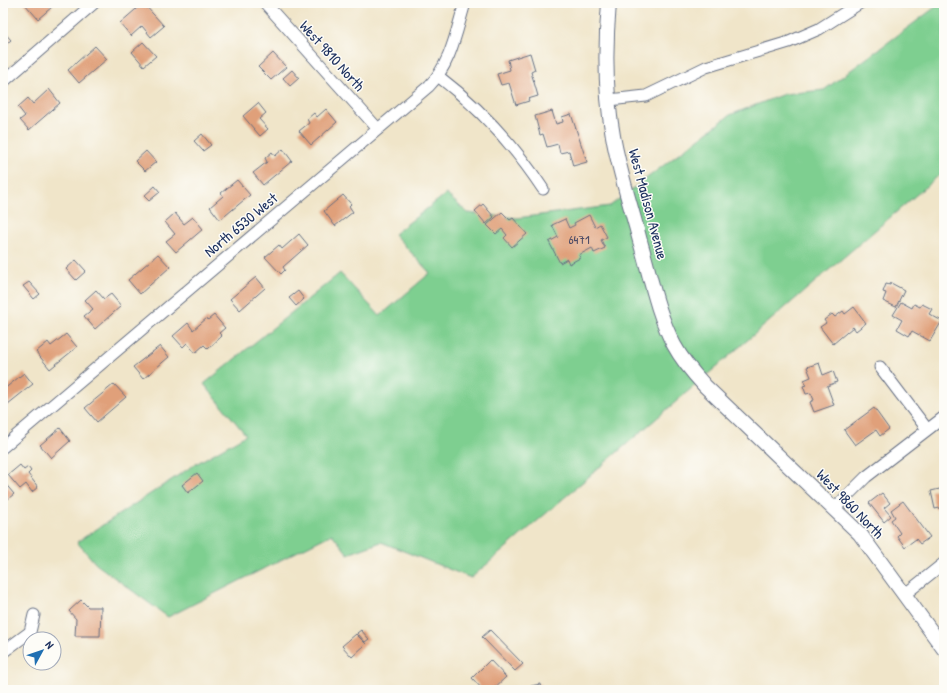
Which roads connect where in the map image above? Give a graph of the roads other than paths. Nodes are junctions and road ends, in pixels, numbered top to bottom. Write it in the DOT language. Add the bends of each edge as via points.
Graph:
graph roads {
  1 [pos="94,3"];
  2 [pos="265,3"];
  3 [pos="465,3"];
  4 [pos="609,3"];
  5 [pos="860,3"];
  6 [pos="438,76"];
  7 [pos="3,82"];
  8 [pos="609,100"];
  9 [pos="378,129"];
  10 [pos="543,189"];
  11 [pos="880,367"];
  12 [pos="716,396"];
  13 [pos="944,417"];
  14 [pos="927,429"];
  15 [pos="3,446"];
  16 [pos="834,508"];
  17 [pos="944,563"];
  18 [pos="904,595"];
  19 [pos="34,615"];
  20 [pos="944,649"];
  21 [pos="3,652"];
  1 -- 7 [label="street"];
  2 -- 9 [label="street, West 9810 North"];
  3 -- 6 [label="street, North 6530 West" via="447,60"];
  4 -- 8 [label="street, West Madison Avenue"];
  5 -- 8 [label="street" via="819,29 789,42 706,67 646,96"];
  6 -- 9 [label="street, North 6530 West"];
  6 -- 10 [label="street" via="496,128 521,157"];
  8 -- 12 [label="street, West Madison Avenue" via="618,159 662,318 681,357"];
  9 -- 15 [label="street, North 6530 West"];
  11 -- 14 [label="street"];
  12 -- 16 [label="street, West 9860 North"];
  13 -- 14 [label="street"];
  14 -- 16 [label="street" via="866,477"];
  16 -- 18 [label="street, West 9860 North" via="860,534"];
  17 -- 18 [label="street"];
  18 -- 20 [label="street, West 9860 North"];
  19 -- 21 [label="street" via="30,632"];
}
